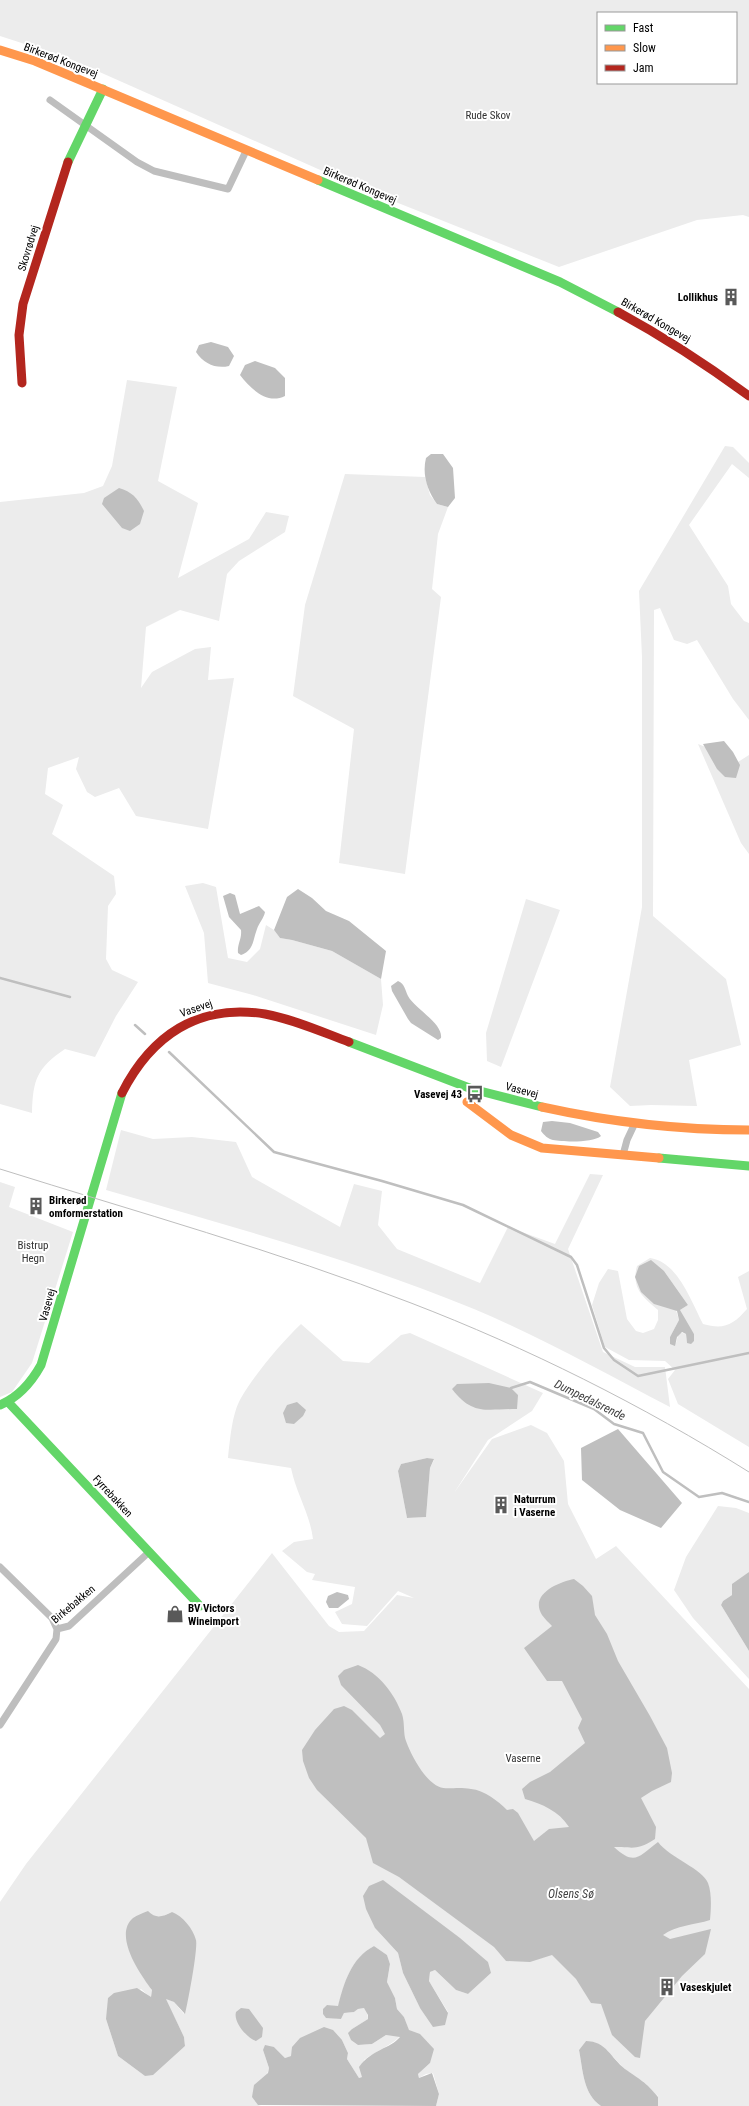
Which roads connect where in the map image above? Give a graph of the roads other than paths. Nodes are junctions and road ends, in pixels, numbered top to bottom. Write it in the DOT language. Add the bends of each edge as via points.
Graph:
graph roads {
  1 [pos="0,50"];
  2 [pos="103,89"];
  3 [pos="50,100"];
  4 [pos="86,126"];
  5 [pos="246,151"];
  6 [pos="22,383"];
  7 [pos="749,396"];
  8 [pos="467,1102"];
  9 [pos="635,1123"];
  10 [pos="749,1130"];
  11 [pos="623,1155"];
  12 [pos="749,1166"];
  13 [pos="4,1404"];
  14 [pos="149,1552"];
  15 [pos="0,1567"];
  16 [pos="200,1606"];
  17 [pos="57,1630"];
  18 [pos="0,1725"];
  1 -- 2 [label="street, Birkerød Kongevej" via="35,61"];
  2 -- 4 [label="street, Skovrødvej"];
  2 -- 5 [label="street, Birkerød Kongevej"];
  3 -- 4 [label="street"];
  4 -- 5 [label="street" via="154,171 228,189"];
  4 -- 6 [label="street, Skovrødvej" via="64,170 23,304 19,336"];
  5 -- 7 [label="street, Birkerød Kongevej" via="560,282 651,330"];
  8 -- 11 [label="street" via="510,1135 524,1142 570,1152"];
  9 -- 10 [label="street, Vasevej" via="673,1128"];
  9 -- 11 [label="street"];
  9 -- 13 [label="street, Vasevej" via="544,1108 468,1088 265,1014 228,1012 192,1020 179,1026 144,1054 128,1079 120,1097 41,1365 28,1385"];
  11 -- 12 [label="street"];
  13 -- 14 [label="street, Fyrrebakken"];
  14 -- 16 [label="street, Fyrrebakken"];
  14 -- 17 [label="street, Birkebakken" via="69,1626"];
  15 -- 17 [label="street" via="52,1618"];
  17 -- 18 [label="street, Birkebakken" via="56,1639"];
}
